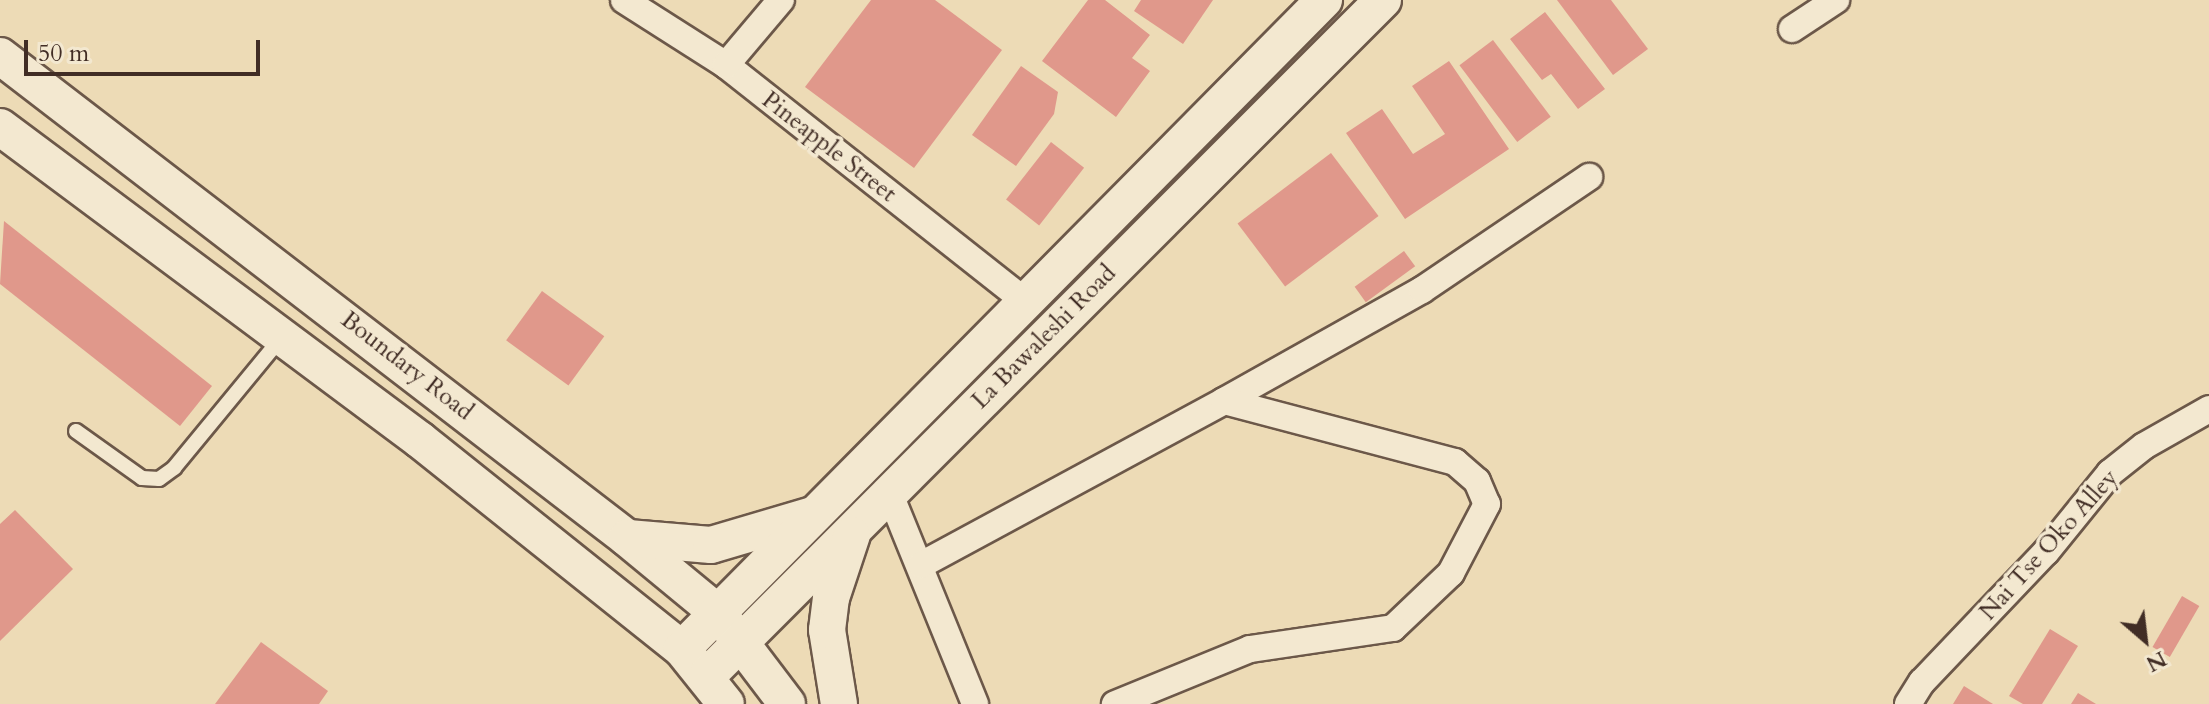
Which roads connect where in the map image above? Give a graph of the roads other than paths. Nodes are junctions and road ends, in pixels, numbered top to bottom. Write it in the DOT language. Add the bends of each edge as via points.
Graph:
graph roads {
  1 [pos="624,0"];
  2 [pos="781,0"];
  3 [pos="1324,0"];
  4 [pos="1383,0"];
  5 [pos="1836,0"];
  6 [pos="1792,29"];
  7 [pos="0,56"];
  8 [pos="726,65"];
  9 [pos="0,127"];
  10 [pos="1589,177"];
  11 [pos="1027,303"];
  12 [pos="282,337"];
  13 [pos="1224,401"];
  14 [pos="2209,409"];
  15 [pos="76,431"];
  16 [pos="889,492"];
  17 [pos="813,514"];
  18 [pos="854,529"];
  19 [pos="627,538"];
  20 [pos="921,565"];
  21 [pos="730,625"];
  22 [pos="682,649"];
  23 [pos="716,690"];
  24 [pos="787,704"];
  25 [pos="839,704"];
  26 [pos="975,704"];
  27 [pos="1115,704"];
  28 [pos="1908,704"];
  1 -- 8 [label="street, Pineapple Street"];
  2 -- 8 [label="street"];
  3 -- 11 [label="main road, La Bawaleshi Road"];
  4 -- 16 [label="main road, La Bawaleshi Road"];
  5 -- 6 [label="street"];
  7 -- 19 [label="main road, Boundary Road"];
  8 -- 11 [label="street, Pineapple Street"];
  9 -- 12 [label="main road, Boundary Road"];
  10 -- 13 [label="street" via="1422,290"];
  11 -- 17 [label="main road, La Bawaleshi Road"];
  12 -- 15 [label="lane" via="159,479 142,478"];
  12 -- 22 [label="main road, Boundary Road"];
  13 -- 20 [label="street"];
  13 -- 27 [label="street" via="1455,462 1477,481 1487,504 1451,573 1393,628 1250,649"];
  14 -- 28 [label="street, Nai Tse Oko Alley" via="2144,446 2110,473"];
  16 -- 18 [label="main road, La Bawaleshi Road"];
  16 -- 20 [label="street"];
  17 -- 19 [label="main road" via="711,545"];
  17 -- 21 [label="main road, La Bawaleshi Road"];
  18 -- 21 [label="main road, La Bawaleshi Road"];
  18 -- 25 [label="main road" via="831,598 827,630"];
  19 -- 21 [label="main road, Boundary Road"];
  20 -- 26 [label="street"];
  21 -- 22 [label="main road, La Bawaleshi Road"];
  21 -- 23 [label="main road, La Bawaleshi Road"];
  21 -- 24 [label="main road, Boundary Road"];
  22 -- 23 [label="main road, Boundary Road"];
}
